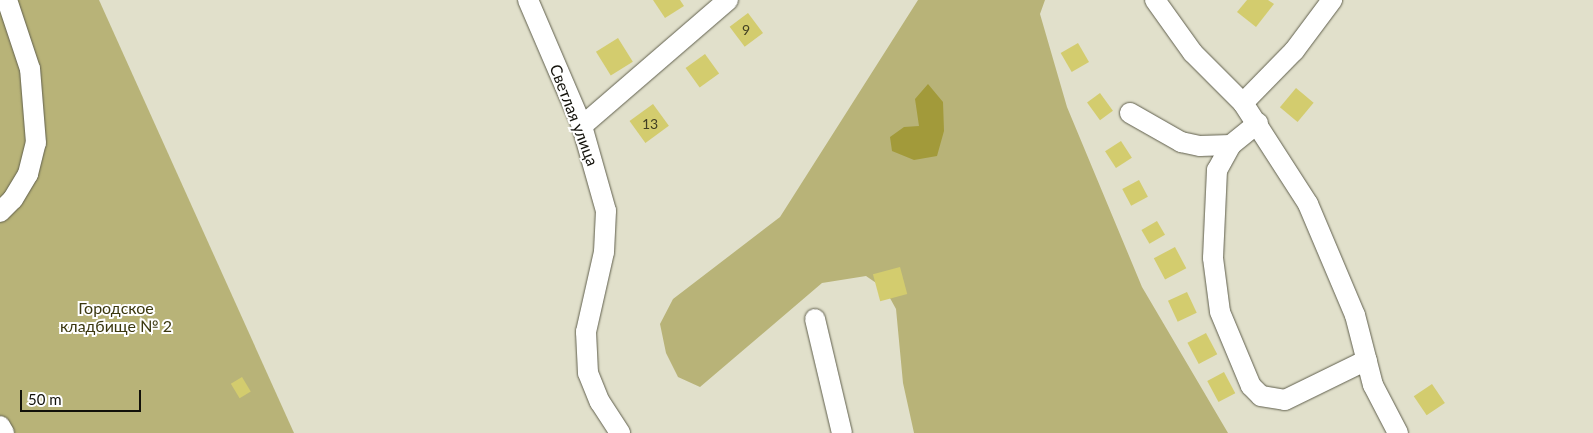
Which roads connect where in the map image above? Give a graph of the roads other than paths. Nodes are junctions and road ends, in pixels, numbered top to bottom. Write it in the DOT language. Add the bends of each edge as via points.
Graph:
graph roads {
  1 [pos="7,0"];
  2 [pos="528,0"];
  3 [pos="728,0"];
  4 [pos="1155,0"];
  5 [pos="1332,0"];
  6 [pos="1244,102"];
  7 [pos="1130,113"];
  8 [pos="1258,123"];
  9 [pos="582,126"];
  10 [pos="1231,145"];
  11 [pos="0,212"];
  12 [pos="815,319"];
  13 [pos="1367,360"];
  14 [pos="0,426"];
  15 [pos="4,433"];
  16 [pos="620,433"];
  17 [pos="842,433"];
  18 [pos="1398,433"];
  1 -- 11 [label="street" via="30,69 36,143 28,174 13,199"];
  2 -- 9 [label="street, Светлая улица"];
  3 -- 9 [label="street"];
  4 -- 6 [label="street" via="1193,53"];
  5 -- 6 [label="street" via="1294,51"];
  6 -- 8 [label="street"];
  7 -- 10 [label="street" via="1182,142 1200,146"];
  8 -- 10 [label="street"];
  8 -- 13 [label="street" via="1308,204 1355,316"];
  9 -- 16 [label="street, Светлая улица" via="606,211 604,252 586,332 588,373 600,402"];
  10 -- 13 [label="street" via="1217,170 1214,290 1251,386 1261,396 1285,400"];
  12 -- 17 [label="street"];
  13 -- 18 [label="street" via="1373,385"];
  14 -- 15 [label="street"];
}
